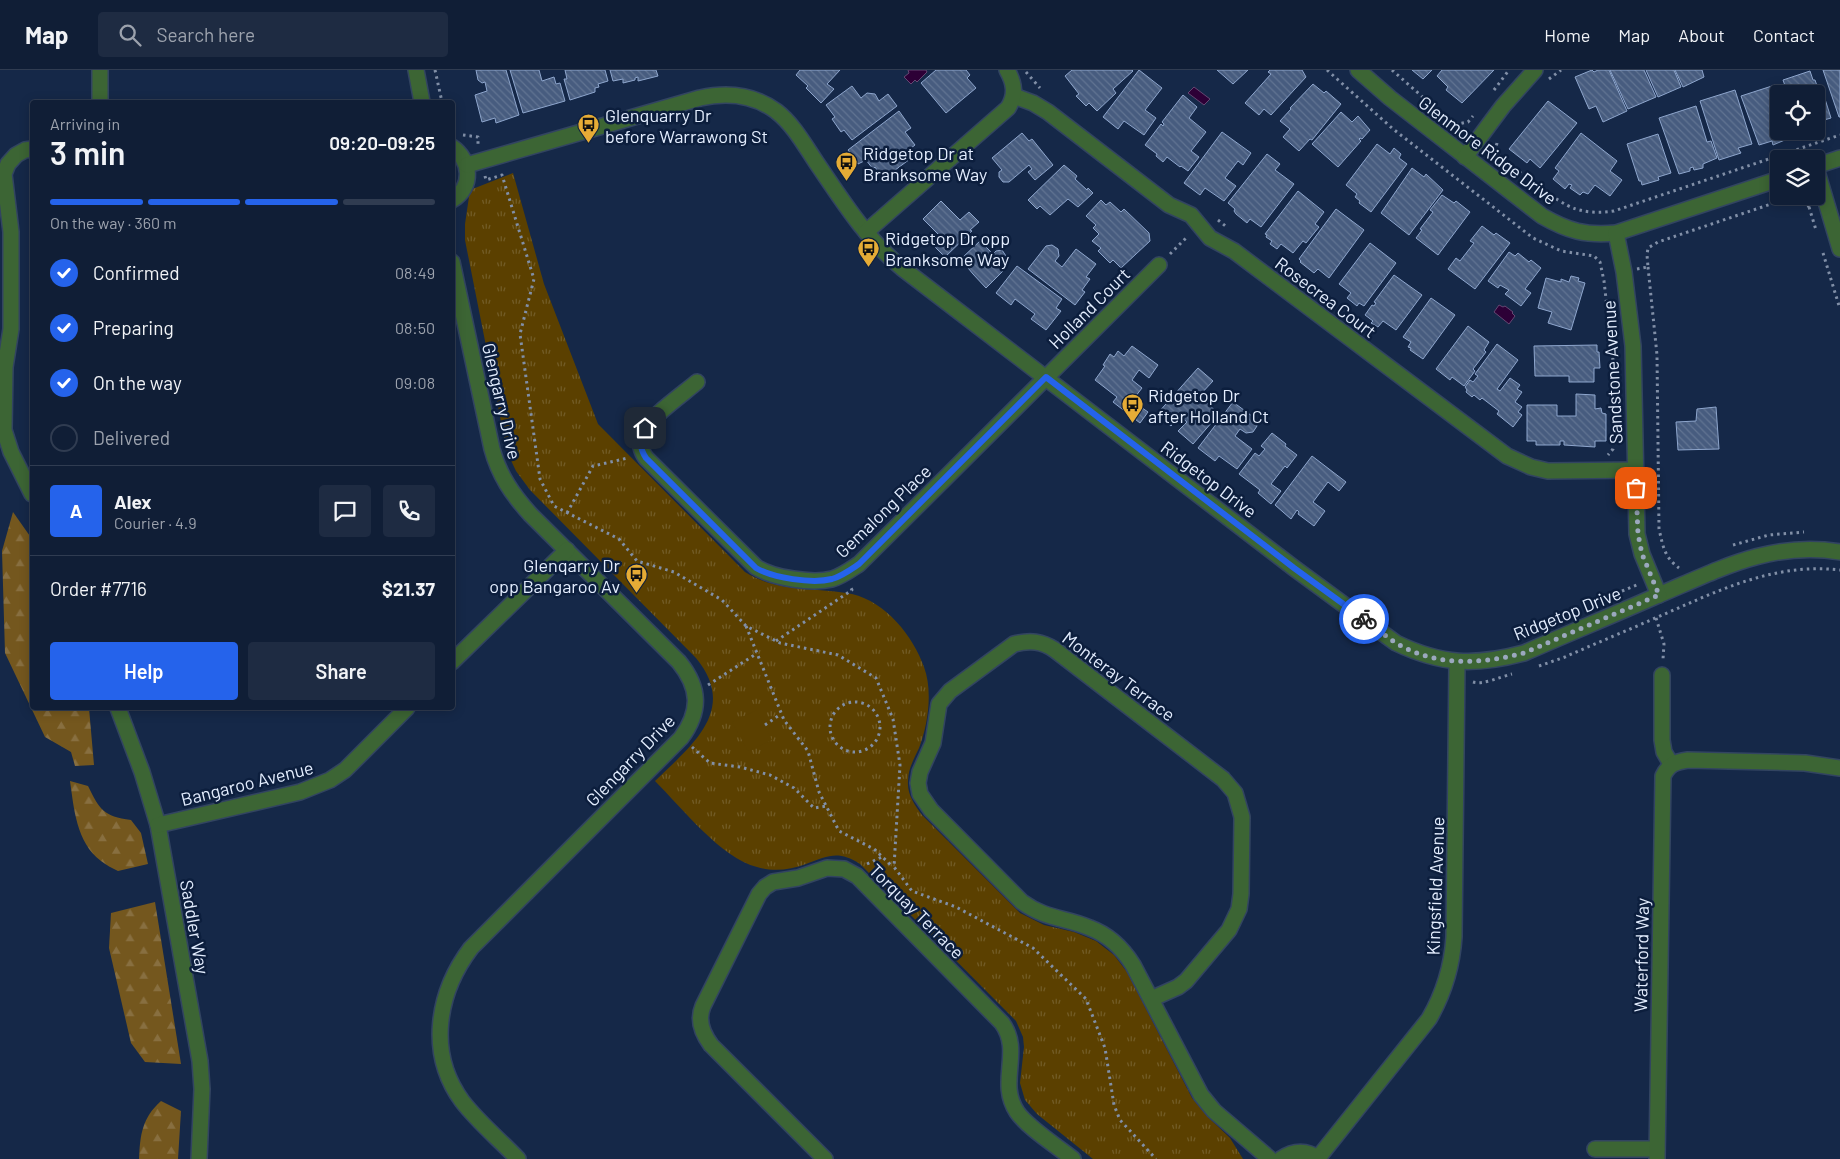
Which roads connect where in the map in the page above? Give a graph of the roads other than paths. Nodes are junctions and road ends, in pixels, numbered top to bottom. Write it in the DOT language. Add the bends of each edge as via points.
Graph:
graph roads {
  1 [pos="100,70"];
  2 [pos="416,70"];
  3 [pos="1007,70"];
  4 [pos="1358,70"];
  5 [pos="1535,70"];
  6 [pos="1014,96"];
  7 [pos="100,100"];
  8 [pos="422,100"];
  9 [pos="30,150"];
  10 [pos="455,150"];
  11 [pos="1465,157"];
  12 [pos="1840,158"];
  13 [pos="473,163"];
  14 [pos="1825,164"];
  15 [pos="1770,182"];
  16 [pos="455,198"];
  17 [pos="1825,198"];
  18 [pos="866,232"];
  19 [pos="1616,233"];
  20 [pos="1840,249"];
  21 [pos="1159,265"];
  22 [pos="455,276"];
  23 [pos="1046,377"];
  24 [pos="697,382"];
  25 [pos="1636,470"];
  26 [pos="30,490"];
  27 [pos="567,550"];
  28 [pos="1840,552"];
  29 [pos="1659,595"];
  30 [pos="455,659"];
  31 [pos="1457,662"];
  32 [pos="1662,675"];
  33 [pos="119,710"];
  34 [pos="405,710"];
  35 [pos="1671,764"];
  36 [pos="1840,768"];
  37 [pos="158,825"];
  38 [pos="1151,999"];
  39 [pos="1595,1149"];
  40 [pos="1657,1154"];
  41 [pos="1065,1156"];
  42 [pos="1318,1158"];
  43 [pos="199,1159"];
  44 [pos="518,1159"];
  45 [pos="826,1159"];
  46 [pos="1270,1159"];
  47 [pos="1281,1159"];
  1 -- 7 [label="street"];
  2 -- 8 [label="street"];
  3 -- 6 [label="street"];
  4 -- 11 [label="street, Glenmore Ridge Drive"];
  5 -- 11 [label="street"];
  6 -- 18 [label="street" via="1002,115"];
  6 -- 25 [label="street, Rosecrea Court" via="1048,112 1170,204 1191,215 1210,238 1234,251 1517,462 1548,471"];
  9 -- 26 [label="street" via="20,152 8,164 4,178 11,232 11,329 5,367 4,430 10,452"];
  10 -- 13 [label="street"];
  11 -- 19 [label="street, Glenmore Ridge Drive" via="1559,226 1588,234"];
  12 -- 14 [label="street"];
  13 -- 16 [label="street" via="463,191"];
  13 -- 18 [label="street, Ridgetop Drive" via="700,98 739,95 766,105 789,123"];
  15 -- 19 [label="street, Glenmore Ridge Drive"];
  17 -- 20 [label="street"];
  18 -- 23 [label="street, Ridgetop Drive" via="902,268"];
  19 -- 25 [label="street, Sandstone Avenue" via="1634,346"];
  21 -- 23 [label="street, Holland Court"];
  22 -- 27 [label="street, Glengarry Drive" via="498,470 510,491"];
  23 -- 24 [label="street, Gemalong Place" via="859,564 841,576 826,580 775,576 756,568 644,455 640,438 645,428"];
  23 -- 31 [label="street, Ridgetop Drive" via="1396,643 1414,652"];
  25 -- 29 [label="street, Sandstone Avenue" via="1638,534 1642,554"];
  27 -- 30 [label="street"];
  27 -- 44 [label="street, Glengarry Drive" via="688,673 695,693 695,708 692,721 681,738 471,948 446,992 441,1039 452,1085 470,1110"];
  28 -- 29 [label="street, Ridgetop Drive" via="1805,549 1761,554"];
  29 -- 31 [label="street, Ridgetop Drive" via="1524,653"];
  31 -- 42 [label="street, Kingsfield Avenue" via="1454,937 1450,970 1441,998 1429,1019"];
  32 -- 35 [label="street" via="1662,740"];
  33 -- 37 [label="street, Saddler Way"];
  34 -- 37 [label="street, Bangaroo Avenue" via="345,770 330,780 300,792"];
  35 -- 36 [label="street" via="1688,760 1805,763"];
  35 -- 40 [label="street, Waterford Way" via="1663,776 1662,786"];
  37 -- 43 [label="street, Saddler Way" via="200,1061"];
  38 -- 38 [label="street, Monteray Terrace" via="1133,965 1112,941 1091,928 1050,917 1022,902 931,810 920,794 919,777 933,743 939,704 950,691 1014,644 1036,642 1051,648 1223,779 1238,798 1242,817 1241,894 1236,916 1229,930 1186,981"];
  38 -- 46 [label="street, Monteray Terrace" via="1201,1095 1214,1112"];
  39 -- 40 [label="street, Waterford Way"];
  41 -- 45 [label="street, Torquay Terrace" via="1025,1121 1013,1104 1008,1082 1011,1045 1002,1023 856,876 848,870 832,867 773,882 765,887 700,1014 702,1029 711,1045"];
  42 -- 47 [label="street" via="1300,1152"];
}
